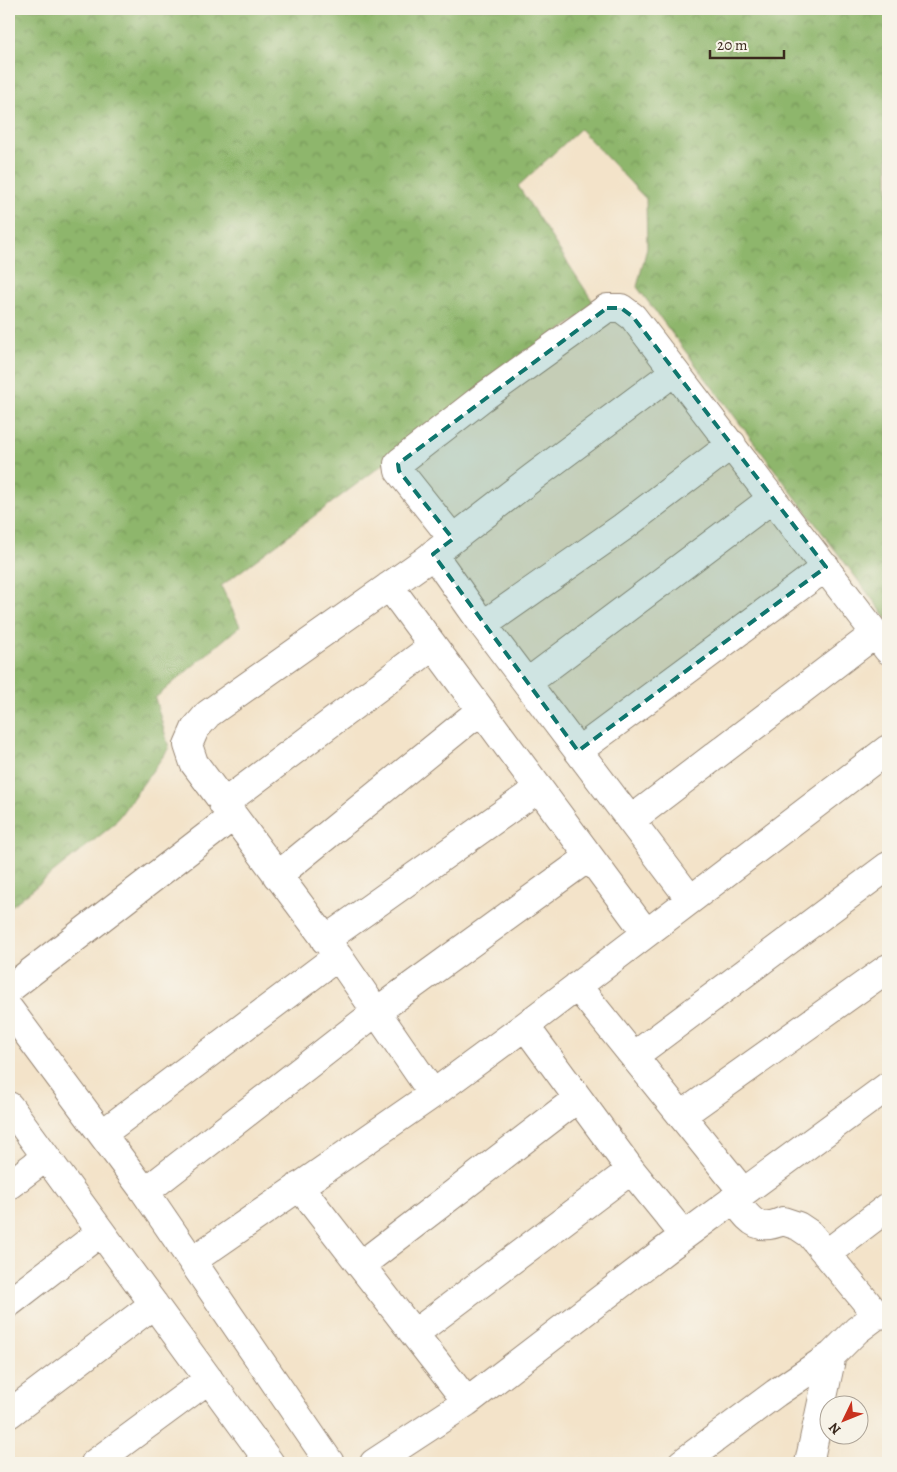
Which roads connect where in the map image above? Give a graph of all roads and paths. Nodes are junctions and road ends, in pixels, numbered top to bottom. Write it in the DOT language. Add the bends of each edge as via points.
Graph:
graph roads {
  1 [pos="674,372"];
  2 [pos="732,444"];
  3 [pos="773,498"];
  4 [pos="443,546"];
  5 [pos="826,568"];
  6 [pos="390,586"];
  7 [pos="483,625"];
  8 [pos="882,642"];
  9 [pos="433,646"];
  10 [pos="527,684"];
  11 [pos="481,710"];
  12 [pos="888,749"];
  13 [pos="578,751"];
  14 [pos="539,788"];
  15 [pos="228,810"];
  16 [pos="631,820"];
  17 [pos="590,857"];
  18 [pos="888,866"];
  19 [pos="277,876"];
  20 [pos="690,899"];
  21 [pos="646,933"];
  22 [pos="332,948"];
  23 [pos="888,968"];
  24 [pos="577,986"];
  25 [pos="9,989"];
  26 [pos="9,1009"];
  27 [pos="376,1012"];
  28 [pos="525,1026"];
  29 [pos="634,1056"];
  30 [pos="888,1086"];
  31 [pos="433,1094"];
  32 [pos="578,1098"];
  33 [pos="9,1106"];
  34 [pos="682,1115"];
  35 [pos="102,1134"];
  36 [pos="46,1156"];
  37 [pos="631,1170"];
  38 [pos="9,1185"];
  39 [pos="299,1186"];
  40 [pos="144,1192"];
  41 [pos="738,1196"];
  42 [pos="888,1207"];
  43 [pos="101,1232"];
  44 [pos="684,1236"];
  45 [pos="826,1254"];
  46 [pos="192,1261"];
  47 [pos="361,1265"];
  48 [pos="9,1303"];
  49 [pos="154,1304"];
  50 [pos="883,1314"];
  51 [pos="414,1334"];
  52 [pos="832,1355"];
  53 [pos="209,1379"];
  54 [pos="467,1402"];
  55 [pos="9,1414"];
  56 [pos="259,1459"];
  57 [pos="95,1463"];
  58 [pos="330,1463"];
  59 [pos="374,1463"];
  60 [pos="682,1463"];
  61 [pos="809,1463"];
  1 -- 2 [label="street"];
  1 -- 4 [label="street"];
  1 -- 4 [label="street" via="634,317 621,308 607,308 482,398 398,464"];
  2 -- 3 [label="street"];
  2 -- 7 [label="street" via="624,527"];
  3 -- 5 [label="street"];
  3 -- 10 [label="street"];
  4 -- 6 [label="street"];
  4 -- 7 [label="street"];
  5 -- 8 [label="street"];
  5 -- 13 [label="street"];
  6 -- 9 [label="street"];
  6 -- 15 [label="street" via="208,714 195,728 188,745 194,763"];
  7 -- 10 [label="street"];
  8 -- 16 [label="street"];
  9 -- 11 [label="street"];
  9 -- 15 [label="street"];
  10 -- 13 [label="street"];
  11 -- 14 [label="street"];
  11 -- 19 [label="street"];
  12 -- 20 [label="street"];
  13 -- 16 [label="street"];
  14 -- 17 [label="street"];
  14 -- 22 [label="street"];
  15 -- 19 [label="street"];
  15 -- 25 [label="street"];
  16 -- 20 [label="street"];
  17 -- 21 [label="street"];
  17 -- 27 [label="street"];
  18 -- 29 [label="street"];
  19 -- 22 [label="street"];
  20 -- 21 [label="street"];
  21 -- 24 [label="street"];
  22 -- 27 [label="street"];
  22 -- 35 [label="street"];
  23 -- 34 [label="street"];
  24 -- 28 [label="street"];
  24 -- 29 [label="street"];
  26 -- 35 [label="street"];
  27 -- 31 [label="street"];
  27 -- 40 [label="street"];
  28 -- 31 [label="street"];
  28 -- 32 [label="street"];
  29 -- 34 [label="street"];
  30 -- 41 [label="street"];
  31 -- 39 [label="street"];
  32 -- 37 [label="street"];
  32 -- 47 [label="street"];
  33 -- 36 [label="street"];
  34 -- 41 [label="street"];
  35 -- 40 [label="street"];
  36 -- 38 [label="street"];
  36 -- 43 [label="street"];
  37 -- 44 [label="street"];
  37 -- 51 [label="street"];
  39 -- 46 [label="street"];
  39 -- 47 [label="street"];
  40 -- 46 [label="street"];
  41 -- 44 [label="street"];
  41 -- 45 [label="street" via="754,1222 762,1226 783,1221 798,1226 810,1234"];
  42 -- 45 [label="street"];
  43 -- 48 [label="street"];
  43 -- 49 [label="street"];
  44 -- 54 [label="street"];
  45 -- 50 [label="street"];
  46 -- 58 [label="street"];
  47 -- 51 [label="street"];
  49 -- 53 [label="street"];
  49 -- 55 [label="street"];
  50 -- 52 [label="street" via="857,1330"];
  51 -- 54 [label="street"];
  52 -- 60 [label="street"];
  52 -- 61 [label="street"];
  53 -- 56 [label="street"];
  53 -- 57 [label="street"];
  54 -- 59 [label="street"];
}
